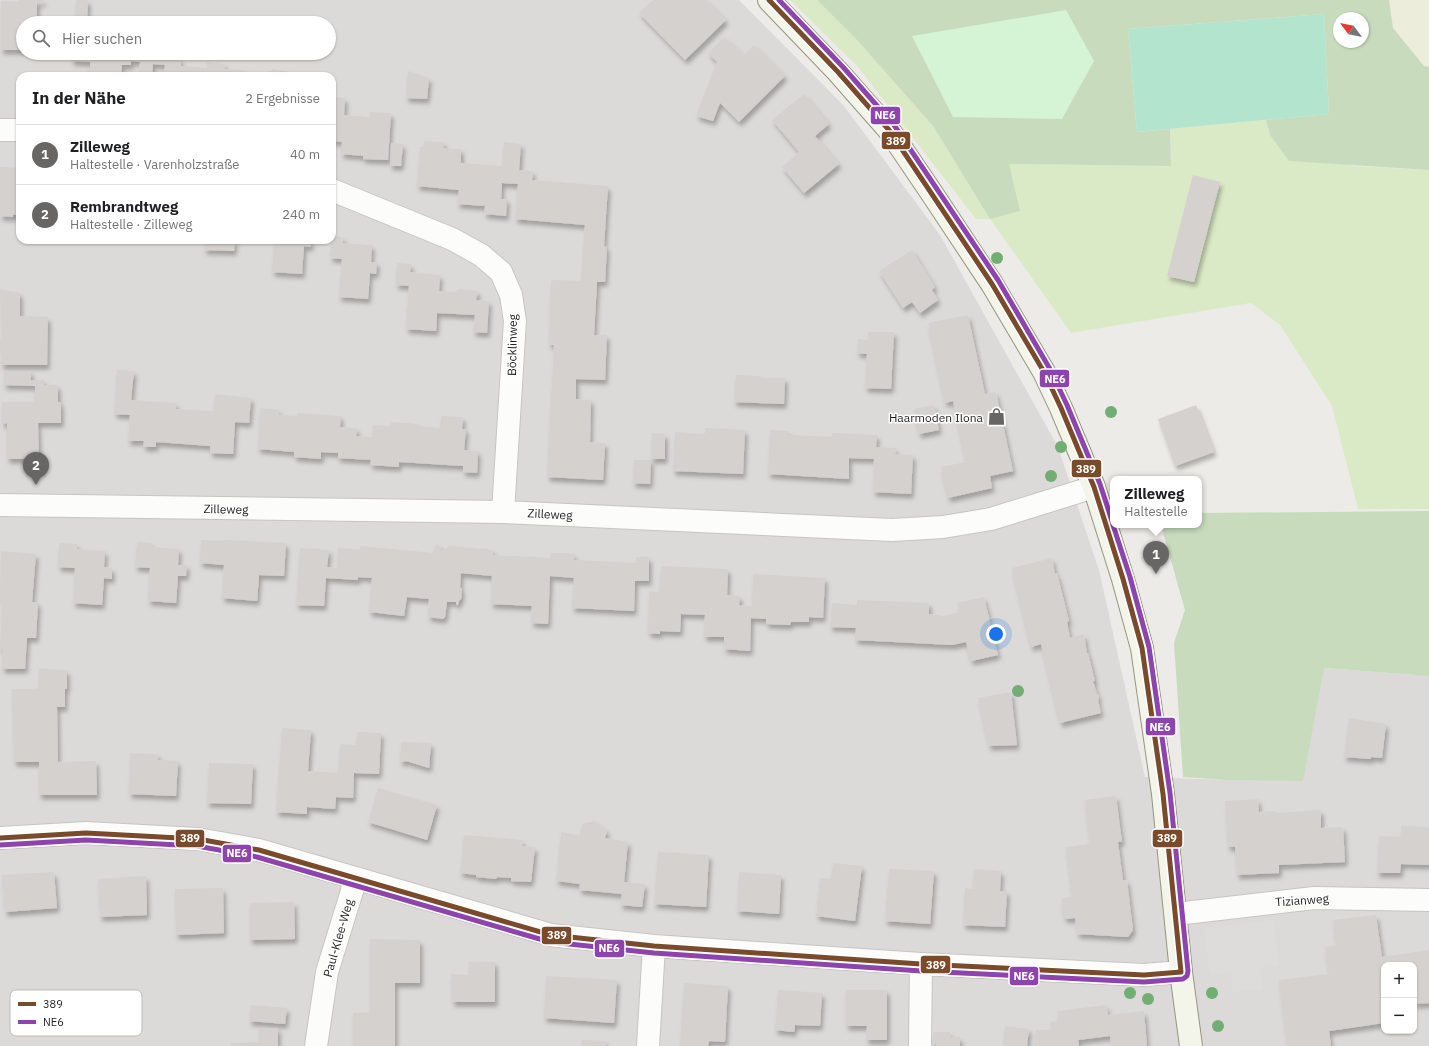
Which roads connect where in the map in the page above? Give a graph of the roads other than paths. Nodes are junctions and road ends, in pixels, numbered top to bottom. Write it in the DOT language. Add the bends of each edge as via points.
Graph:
graph roads {
  1 [pos="769,0"];
  2 [pos="0,130"];
  3 [pos="16,130"];
  4 [pos="336,192"];
  5 [pos="1094,487"];
  6 [pos="0,505"];
  7 [pos="503,512"];
  8 [pos="0,838"];
  9 [pos="356,878"];
  10 [pos="1429,900"];
  11 [pos="1176,914"];
  12 [pos="654,946"];
  13 [pos="921,964"];
  14 [pos="1181,972"];
  15 [pos="316,1046"];
  16 [pos="648,1046"];
  17 [pos="920,1046"];
  18 [pos="1190,1046"];
  1 -- 5 [label="street" via="889,130 933,195 992,284 1044,372"];
  2 -- 3 [label="street"];
  4 -- 7 [label="street, Böcklinweg" via="452,239 480,255 501,272 511,295 515,321"];
  5 -- 7 [label="street, Zilleweg" via="992,518 943,527 892,530"];
  5 -- 11 [label="street" via="1142,648 1163,794"];
  6 -- 7 [label="street, Zilleweg"];
  8 -- 9 [label="street" via="86,833 198,839 258,850"];
  9 -- 12 [label="street" via="551,935"];
  9 -- 15 [label="street, Paul-Klee-Weg" via="327,972"];
  10 -- 11 [label="street, Tizianweg" via="1314,898"];
  11 -- 14 [label="street"];
  12 -- 13 [label="street"];
  12 -- 16 [label="street"];
  13 -- 14 [label="street" via="1144,975"];
  13 -- 17 [label="street"];
  14 -- 18 [label="street"];
}
